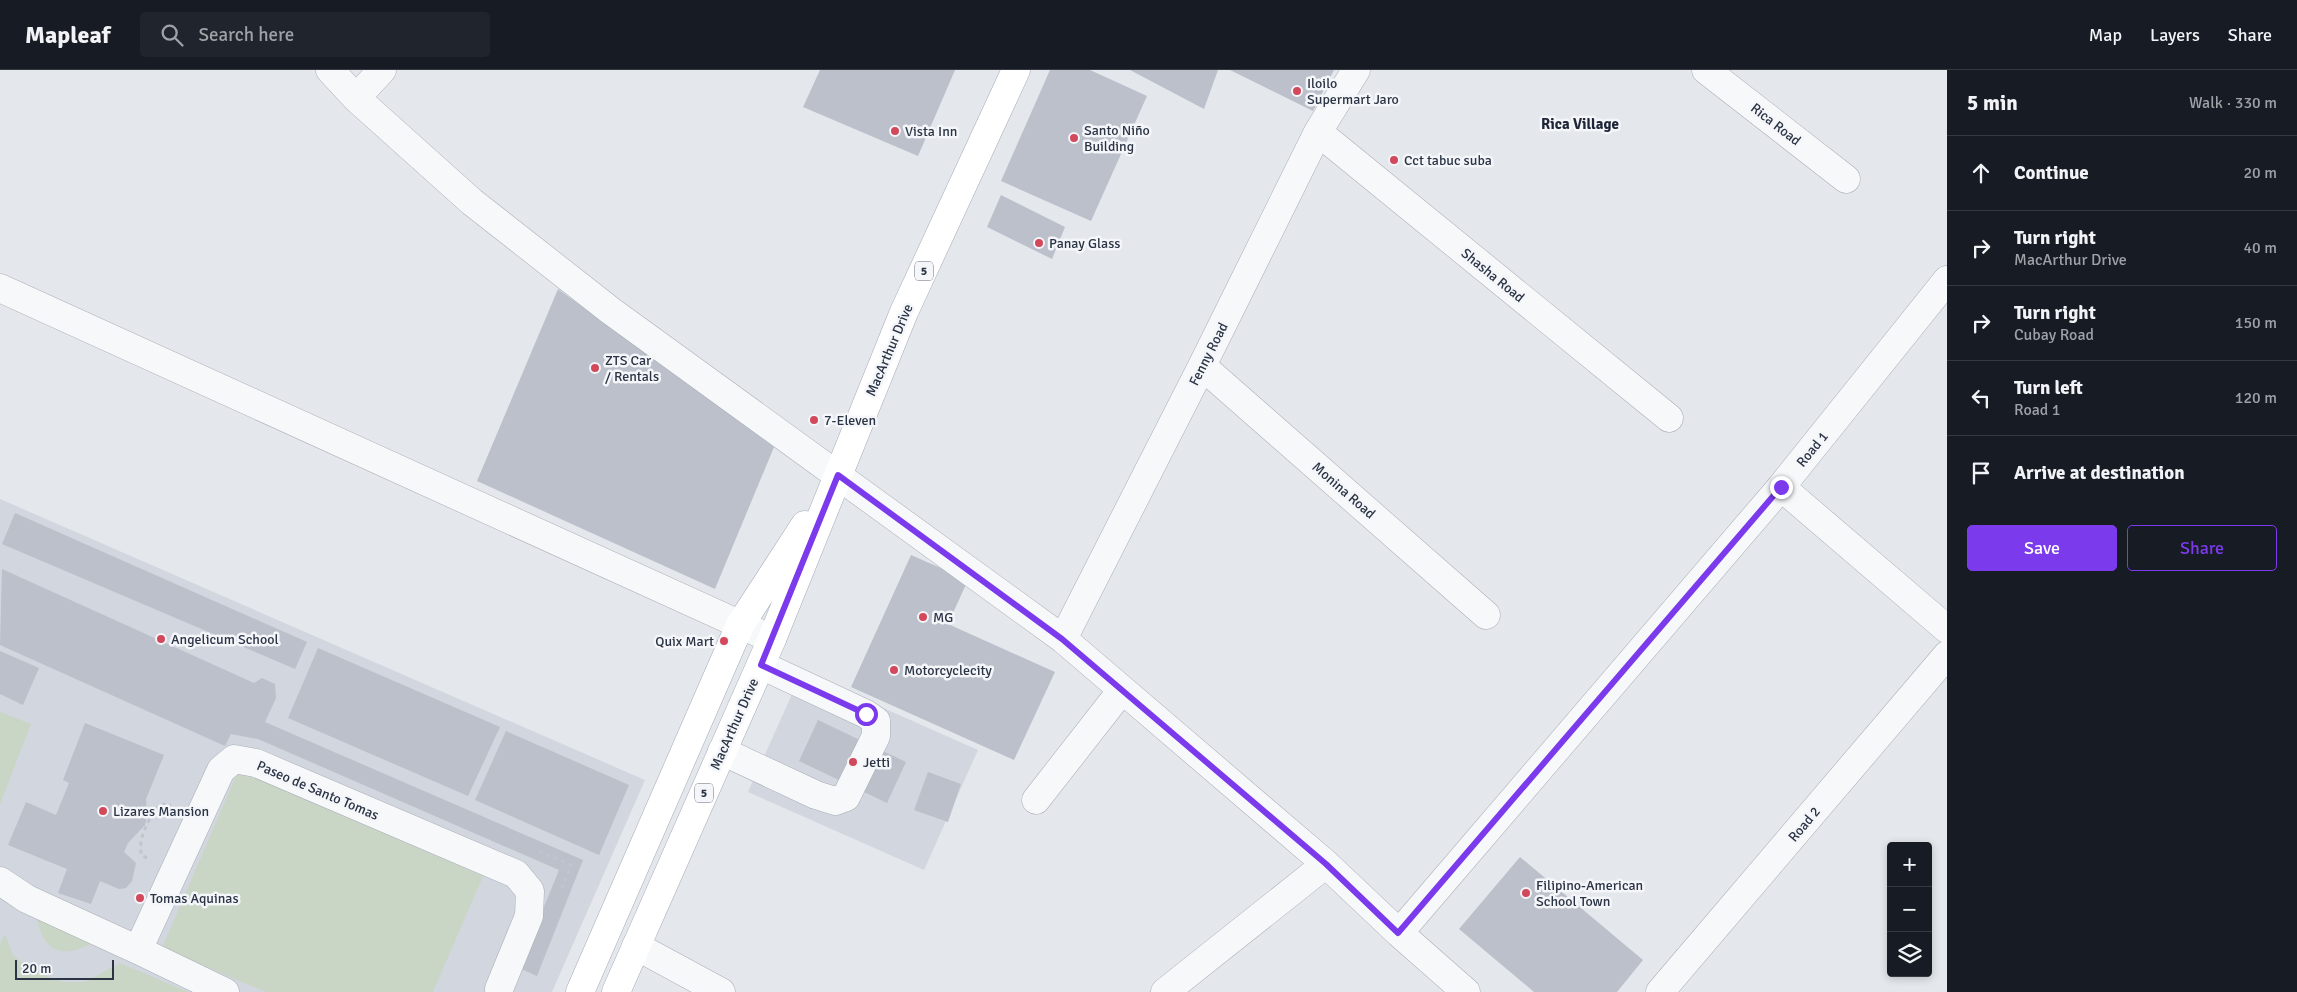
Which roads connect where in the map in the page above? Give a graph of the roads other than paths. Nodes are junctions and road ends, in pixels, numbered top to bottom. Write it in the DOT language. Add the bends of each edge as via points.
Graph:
graph roads {
  1 [pos="330,70"];
  2 [pos="382,70"];
  3 [pos="1016,70"];
  4 [pos="1356,70"];
  5 [pos="1706,70"];
  6 [pos="356,98"];
  7 [pos="1318,132"];
  8 [pos="1846,179"];
  9 [pos="1947,280"];
  10 [pos="0,288"];
  11 [pos="1202,366"];
  12 [pos="1669,418"];
  13 [pos="838,475"];
  14 [pos="1781,487"];
  15 [pos="1486,614"];
  16 [pos="740,624"];
  17 [pos="1947,629"];
  18 [pos="772,639"];
  19 [pos="1062,639"];
  20 [pos="1947,655"];
  21 [pos="761,665"];
  22 [pos="1122,690"];
  23 [pos="722,751"];
  24 [pos="1036,800"];
  25 [pos="1326,864"];
  26 [pos="0,881"];
  27 [pos="1398,933"];
  28 [pos="636,946"];
  29 [pos="138,950"];
  30 [pos="499,990"];
  31 [pos="225,992"];
  32 [pos="580,992"];
  33 [pos="616,992"];
  34 [pos="721,992"];
  35 [pos="1165,992"];
  36 [pos="1466,992"];
  37 [pos="1660,992"];
  1 -- 6 [label="street"];
  2 -- 6 [label="street"];
  3 -- 13 [label="main road, MacArthur Drive / 5" via="904,312"];
  4 -- 7 [label="street, Fenny Road"];
  5 -- 8 [label="street, Rica Road"];
  6 -- 13 [label="street" via="472,202 611,311"];
  7 -- 11 [label="street, Fenny Road"];
  7 -- 12 [label="street, Shasha Road"];
  9 -- 14 [label="street, Road 1"];
  10 -- 16 [label="street"];
  11 -- 15 [label="street, Monina Road"];
  11 -- 19 [label="street, Fenny Road"];
  13 -- 16 [label="main road"];
  13 -- 18 [label="main road, MacArthur Drive / 5"];
  13 -- 19 [label="street"];
  14 -- 17 [label="street"];
  14 -- 27 [label="street, Road 1"];
  16 -- 18 [label="street"];
  16 -- 32 [label="main road"];
  18 -- 21 [label="main road, MacArthur Drive / 5"];
  19 -- 22 [label="street"];
  20 -- 37 [label="street, Road 2"];
  21 -- 23 [label="main road, MacArthur Drive / 5"];
  21 -- 23 [label="street" via="876,720 876,736 846,796 835,800 816,795"];
  22 -- 24 [label="street"];
  22 -- 25 [label="street"];
  23 -- 28 [label="main road, MacArthur Drive / 5"];
  25 -- 27 [label="street"];
  25 -- 35 [label="street"];
  26 -- 29 [label="street" via="27,898"];
  27 -- 36 [label="street"];
  28 -- 33 [label="main road, MacArthur Drive / 5"];
  28 -- 34 [label="street"];
  29 -- 30 [label="street, Paseo de Santo Tomas" via="221,770 234,759 256,764 516,874 530,891 529,916"];
  29 -- 31 [label="street"];
}
